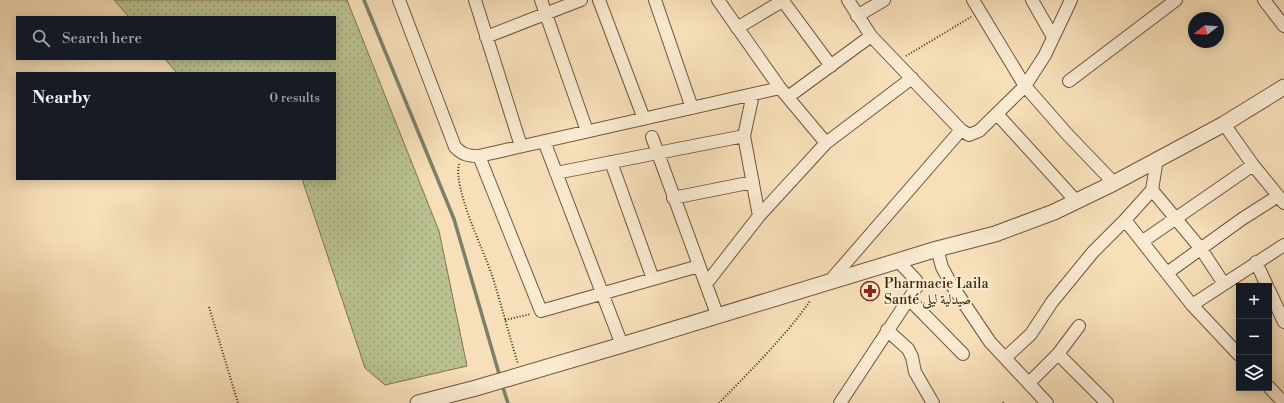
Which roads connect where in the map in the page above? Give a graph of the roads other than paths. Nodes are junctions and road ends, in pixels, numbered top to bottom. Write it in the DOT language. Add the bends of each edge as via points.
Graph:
graph roads {
  1 [pos="399,0"];
  2 [pos="475,0"];
  3 [pos="541,0"];
  4 [pos="581,0"];
  5 [pos="599,0"];
  6 [pos="655,0"];
  7 [pos="718,0"];
  8 [pos="783,0"];
  9 [pos="848,0"];
  10 [pos="884,0"];
  11 [pos="974,0"];
  12 [pos="1032,0"];
  13 [pos="1071,0"];
  14 [pos="1176,0"];
  15 [pos="1264,0"];
  16 [pos="1280,12"];
  17 [pos="546,14"];
  18 [pos="857,16"];
  19 [pos="1284,26"];
  20 [pos="737,28"];
  21 [pos="871,36"];
  22 [pos="486,37"];
  23 [pos="1053,37"];
  24 [pos="831,66"];
  25 [pos="912,78"];
  26 [pos="1069,82"];
  27 [pos="1025,86"];
  28 [pos="1284,87"];
  29 [pos="784,92"];
  30 [pos="753,94"];
  31 [pos="692,108"];
  32 [pos="996,114"];
  33 [pos="644,119"];
  34 [pos="1224,124"];
  35 [pos="961,130"];
  36 [pos="588,131"];
  37 [pos="744,136"];
  38 [pos="652,137"];
  39 [pos="544,141"];
  40 [pos="826,143"];
  41 [pos="521,146"];
  42 [pos="657,153"];
  43 [pos="479,156"];
  44 [pos="1157,159"];
  45 [pos="611,162"];
  46 [pos="1253,165"];
  47 [pos="556,173"];
  48 [pos="753,182"];
  49 [pos="1114,183"];
  50 [pos="1152,190"];
  51 [pos="673,198"];
  52 [pos="1281,200"];
  53 [pos="1077,202"];
  54 [pos="760,216"];
  55 [pos="1177,218"];
  56 [pos="1125,220"];
  57 [pos="1143,242"];
  58 [pos="1284,245"];
  59 [pos="937,249"];
  60 [pos="1200,249"];
  61 [pos="900,262"];
  62 [pos="1256,262"];
  63 [pos="699,266"];
  64 [pos="1168,273"];
  65 [pos="653,279"];
  66 [pos="1266,283"];
  67 [pos="706,284"];
  68 [pos="825,284"];
  69 [pos="1224,284"];
  70 [pos="602,294"];
  71 [pos="1272,296"];
  72 [pos="909,299"];
  73 [pos="1192,305"];
  74 [pos="718,316"];
  75 [pos="1284,322"];
  76 [pos="1079,326"];
  77 [pos="887,330"];
  78 [pos="622,345"];
  79 [pos="1236,352"];
  80 [pos="964,354"];
  81 [pos="1058,354"];
  82 [pos="1005,358"];
  83 [pos="1029,384"];
  84 [pos="1272,390"];
  85 [pos="419,403"];
  86 [pos="840,403"];
  87 [pos="933,403"];
  88 [pos="1047,403"];
  89 [pos="1107,403"];
  90 [pos="1284,403"];
  1 -- 43 [label="street" via="455,147 462,154"];
  2 -- 22 [label="street"];
  3 -- 17 [label="street"];
  4 -- 17 [label="street"];
  5 -- 33 [label="street"];
  6 -- 31 [label="street"];
  7 -- 20 [label="street"];
  8 -- 20 [label="street"];
  8 -- 24 [label="street"];
  9 -- 18 [label="street"];
  10 -- 18 [label="street"];
  11 -- 27 [label="street"];
  12 -- 23 [label="street"];
  13 -- 23 [label="street"];
  14 -- 26 [label="street"];
  15 -- 16 [label="street"];
  16 -- 19 [label="street"];
  17 -- 22 [label="street"];
  17 -- 36 [label="street"];
  18 -- 21 [label="street"];
  20 -- 29 [label="street"];
  21 -- 24 [label="street"];
  21 -- 25 [label="street"];
  22 -- 41 [label="street"];
  23 -- 27 [label="street"];
  24 -- 29 [label="street"];
  25 -- 35 [label="street"];
  25 -- 40 [label="street"];
  27 -- 32 [label="street"];
  27 -- 49 [label="street"];
  28 -- 34 [label="street"];
  29 -- 30 [label="street"];
  29 -- 40 [label="street"];
  30 -- 31 [label="street"];
  30 -- 37 [label="street"];
  31 -- 33 [label="street"];
  32 -- 35 [label="street" via="974,134 969,135"];
  32 -- 53 [label="street"];
  33 -- 36 [label="street"];
  34 -- 44 [label="street"];
  34 -- 46 [label="street"];
  35 -- 68 [label="street"];
  36 -- 39 [label="street"];
  37 -- 42 [label="street"];
  37 -- 48 [label="street"];
  38 -- 42 [label="street"];
  39 -- 41 [label="street"];
  39 -- 47 [label="street"];
  40 -- 54 [label="street"];
  41 -- 43 [label="street"];
  42 -- 45 [label="street"];
  42 -- 51 [label="street"];
  43 -- 70 [label="street" via="540,311"];
  44 -- 49 [label="street"];
  44 -- 50 [label="street"];
  45 -- 47 [label="street"];
  45 -- 65 [label="street"];
  46 -- 52 [label="street"];
  46 -- 55 [label="street"];
  47 -- 70 [label="street"];
  48 -- 51 [label="street"];
  48 -- 54 [label="street"];
  49 -- 53 [label="street"];
  50 -- 55 [label="street"];
  50 -- 56 [label="street"];
  51 -- 63 [label="street"];
  52 -- 60 [label="street"];
  53 -- 59 [label="street" via="995,234"];
  54 -- 67 [label="street"];
  55 -- 57 [label="street"];
  55 -- 60 [label="street"];
  56 -- 57 [label="street"];
  56 -- 82 [label="street" via="1093,252 1052,302 1031,334"];
  57 -- 64 [label="street"];
  58 -- 62 [label="street"];
  59 -- 61 [label="street"];
  59 -- 82 [label="street" via="942,268 951,284 990,342"];
  60 -- 64 [label="street"];
  60 -- 69 [label="street"];
  61 -- 68 [label="street"];
  61 -- 72 [label="street" via="918,285"];
  62 -- 66 [label="street"];
  62 -- 69 [label="street"];
  63 -- 65 [label="street"];
  63 -- 67 [label="street"];
  64 -- 73 [label="street"];
  65 -- 70 [label="street"];
  67 -- 74 [label="street"];
  68 -- 74 [label="street"];
  69 -- 73 [label="street"];
  70 -- 78 [label="street"];
  71 -- 75 [label="street"];
  72 -- 77 [label="street"];
  72 -- 80 [label="street"];
  73 -- 79 [label="street"];
  74 -- 78 [label="street"];
  76 -- 81 [label="street"];
  77 -- 86 [label="street"];
  77 -- 87 [label="street" via="910,353 915,372"];
  78 -- 85 [label="street"];
  81 -- 83 [label="street"];
  81 -- 89 [label="street"];
  82 -- 83 [label="street"];
  83 -- 88 [label="street"];
  84 -- 90 [label="street"];
}
